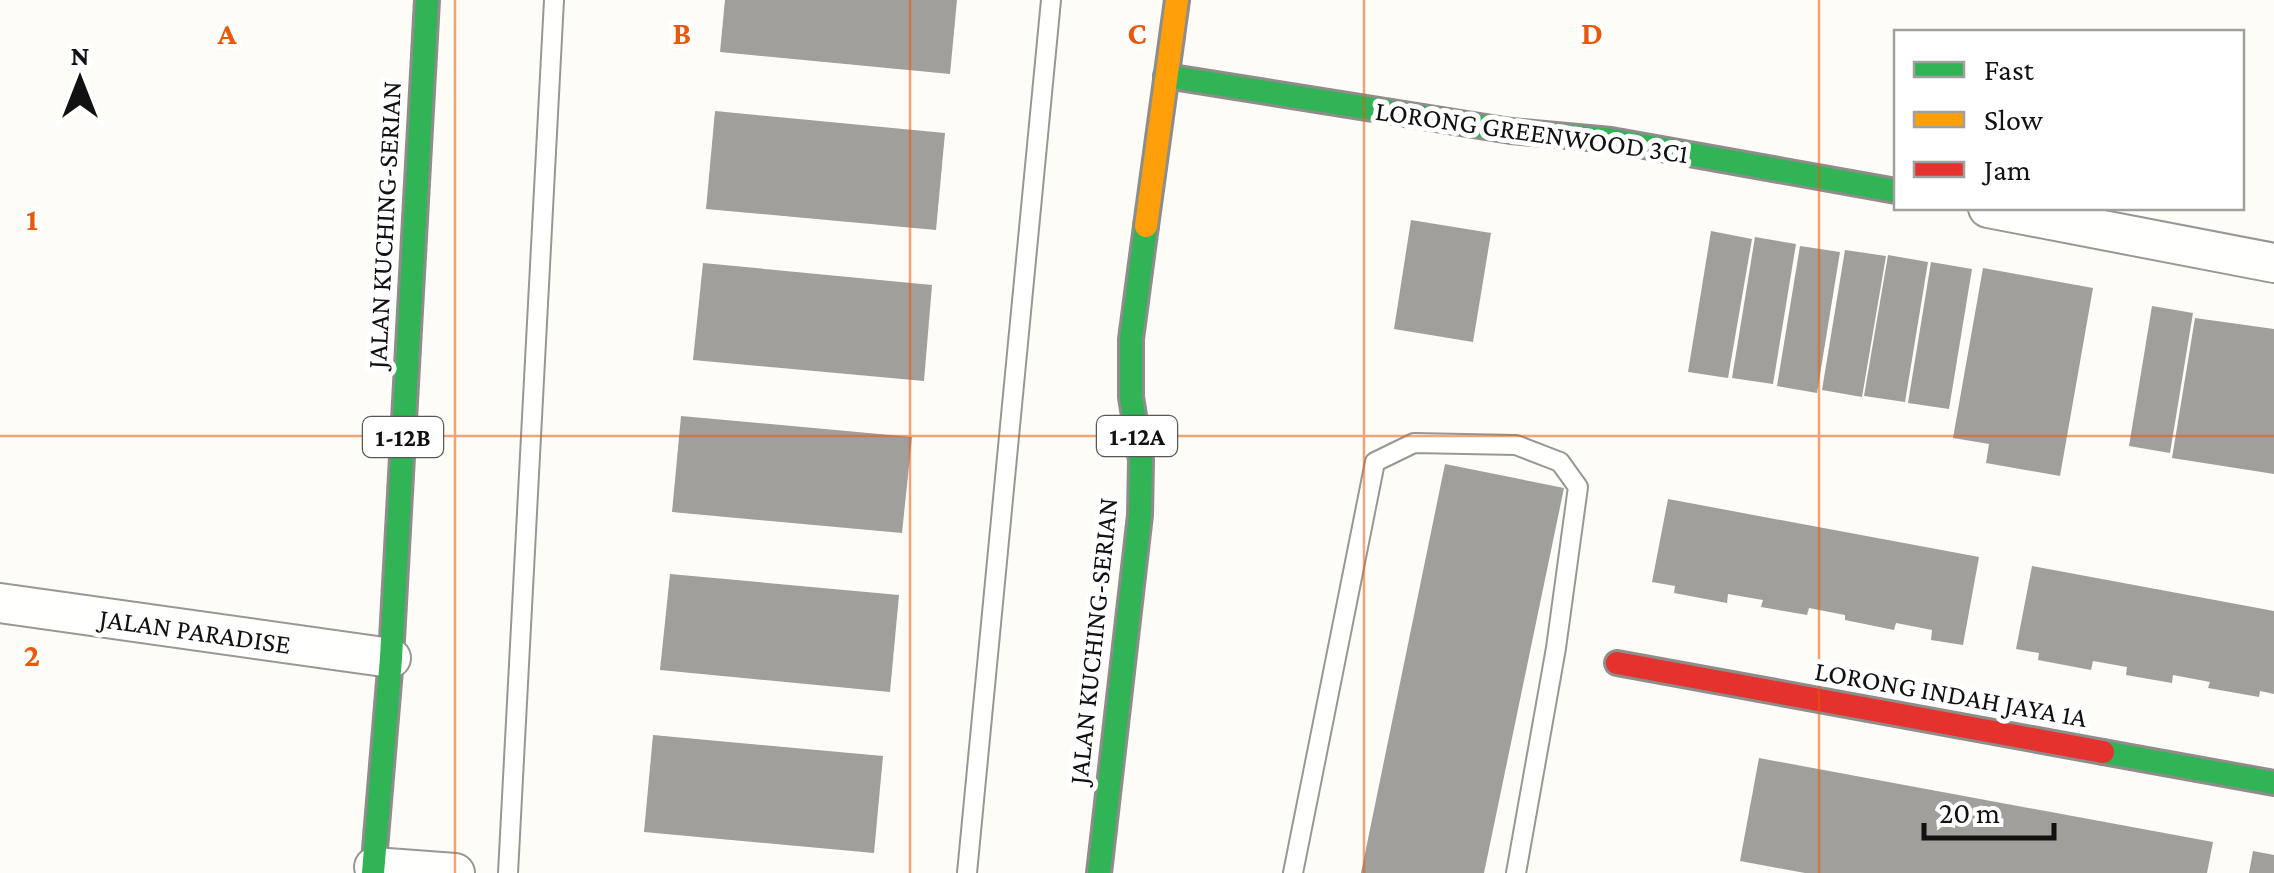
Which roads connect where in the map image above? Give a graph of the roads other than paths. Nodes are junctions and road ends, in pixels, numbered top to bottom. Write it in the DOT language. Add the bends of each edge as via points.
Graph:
graph roads {
  1 [pos="426,0"];
  2 [pos="554,0"];
  3 [pos="1052,0"];
  4 [pos="1176,0"];
  5 [pos="1166,76"];
  6 [pos="1894,191"];
  7 [pos="1998,210"];
  8 [pos="2274,263"];
  9 [pos="0,603"];
  10 [pos="391,658"];
  11 [pos="1617,663"];
  12 [pos="2274,783"];
  13 [pos="373,870"];
  14 [pos="456,873"];
  15 [pos="508,873"];
  16 [pos="966,873"];
  17 [pos="1099,873"];
  18 [pos="1294,873"];
  19 [pos="1516,873"];
  1 -- 10 [label="main road, JALAN KUCHING-SERIAN / 1-12B"];
  2 -- 15 [label="lane"];
  3 -- 16 [label="lane"];
  4 -- 5 [label="main road, JALAN KUCHING-SERIAN / 1-12A"];
  5 -- 6 [label="main road, LORONG GREENWOOD 3C1" via="1511,132 1611,140"];
  5 -- 17 [label="main road, JALAN KUCHING-SERIAN / 1-12A" via="1131,339 1140,516"];
  7 -- 8 [label="street"];
  9 -- 10 [label="street, JALAN PARADISE"];
  10 -- 13 [label="main road, JALAN KUCHING-SERIAN / 1-12B"];
  11 -- 12 [label="main road, LORONG INDAH JAYA 1A"];
  13 -- 14 [label="street"];
  18 -- 19 [label="lane" via="1375,462 1414,443 1516,445 1560,462 1578,487"];
}
